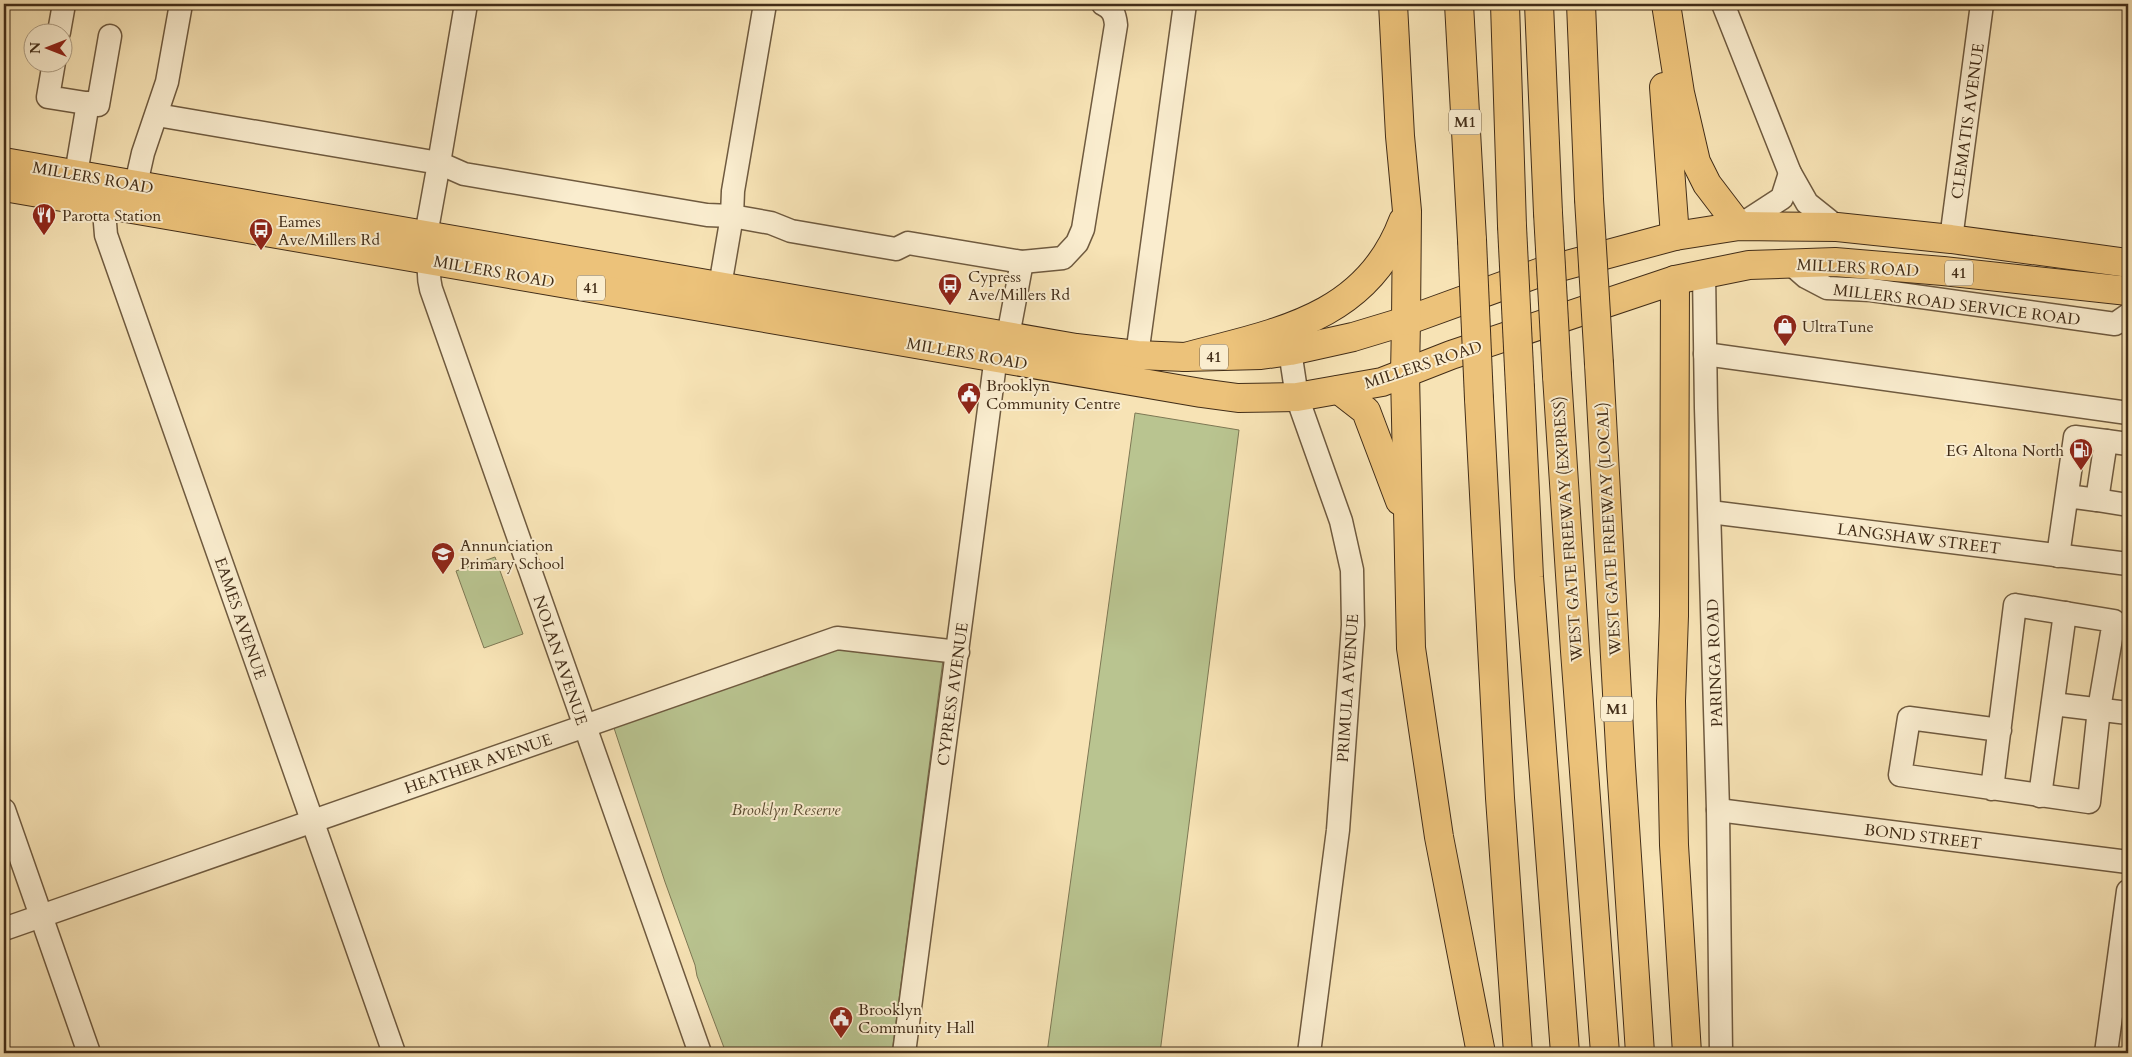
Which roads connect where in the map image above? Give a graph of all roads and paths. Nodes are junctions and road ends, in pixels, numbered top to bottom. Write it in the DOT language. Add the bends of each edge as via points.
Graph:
graph roads {
  1 [pos="64,4"];
  2 [pos="181,4"];
  3 [pos="466,4"];
  4 [pos="765,4"];
  5 [pos="1103,4"];
  6 [pos="1185,4"];
  7 [pos="1393,4"];
  8 [pos="1459,4"];
  9 [pos="1504,4"];
  10 [pos="1538,4"];
  11 [pos="1582,4"];
  12 [pos="1656,4"];
  13 [pos="1666,4"];
  14 [pos="1723,4"];
  15 [pos="1982,4"];
  16 [pos="61,22"];
  17 [pos="110,36"];
  18 [pos="52,72"];
  19 [pos="88,103"];
  20 [pos="157,115"];
  21 [pos="4,162"];
  22 [pos="439,163"];
  23 [pos="1790,173"];
  24 [pos="76,174"];
  25 [pos="4,187"];
  26 [pos="118,190"];
  27 [pos="1406,211"];
  28 [pos="732,216"];
  29 [pos="1739,226"];
  30 [pos="1837,227"];
  31 [pos="1675,236"];
  32 [pos="1952,239"];
  33 [pos="429,244"];
  34 [pos="1022,262"];
  35 [pos="2128,262"];
  36 [pos="1790,263"];
  37 [pos="1704,272"];
  38 [pos="1675,280"];
  39 [pos="720,286"];
  40 [pos="2128,291"];
  41 [pos="2128,315"];
  42 [pos="1406,321"];
  43 [pos="1290,340"];
  44 [pos="1001,343"];
  45 [pos="1705,354"];
  46 [pos="1137,355"];
  47 [pos="1405,374"];
  48 [pos="1339,390"];
  49 [pos="1297,397"];
  50 [pos="2128,414"];
  51 [pos="2106,441"];
  52 [pos="2128,444"];
  53 [pos="2067,496"];
  54 [pos="2097,500"];
  55 [pos="2128,505"];
  56 [pos="1710,512"];
  57 [pos="1407,521"];
  58 [pos="2058,556"];
  59 [pos="2128,564"];
  60 [pos="2065,613"];
  61 [pos="958,652"];
  62 [pos="2053,704"];
  63 [pos="2099,709"];
  64 [pos="2128,713"];
  65 [pos="584,726"];
  66 [pos="2000,730"];
  67 [pos="1992,788"];
  68 [pos="2040,796"];
  69 [pos="4,810"];
  70 [pos="1718,810"];
  71 [pos="312,821"];
  72 [pos="2128,862"];
  73 [pos="2128,891"];
  74 [pos="41,916"];
  75 [pos="4,930"];
  76 [pos="89,1053"];
  77 [pos="394,1053"];
  78 [pos="700,1053"];
  79 [pos="904,1053"];
  80 [pos="1308,1053"];
  81 [pos="1481,1053"];
  82 [pos="1518,1053"];
  83 [pos="1565,1053"];
  84 [pos="1605,1053"];
  85 [pos="1640,1053"];
  86 [pos="1687,1053"];
  87 [pos="1721,1053"];
  88 [pos="2106,1053"];
  1 -- 16 [label="street"];
  2 -- 20 [label="street, EAMES AVENUE" via="168,82"];
  3 -- 22 [label="street, NOLAN AVENUE"];
  4 -- 28 [label="street" via="733,191"];
  5 -- 34 [label="street" via="1110,8 1116,25 1083,229 1077,243 1064,258"];
  6 -- 46 [label="street"];
  7 -- 27 [label="main road"];
  8 -- 82 [label="main road, M1, bridge" via="1500,798"];
  9 -- 83 [label="main road, bridge" via="1529,577"];
  10 -- 84 [label="main road, WEST GATE FREEWAY (EXPRESS) / M1, bridge" via="1557,376"];
  11 -- 85 [label="main road, WEST GATE FREEWAY (LOCAL) / M1, bridge" via="1589,198"];
  12 -- 31 [label="main road"];
  13 -- 29 [label="main road" via="1680,93 1696,162 1707,184"];
  14 -- 23 [label="street"];
  15 -- 32 [label="street, CLEMATIS AVENUE"];
  17 -- 19 [label="street" via="98,105"];
  18 -- 19 [label="street" via="48,97"];
  19 -- 24 [label="street"];
  20 -- 22 [label="street"];
  20 -- 26 [label="street, EAMES AVENUE" via="143,153"];
  21 -- 24 [label="main road, MILLERS ROAD / 41"];
  22 -- 28 [label="street" via="464,174 707,215"];
  22 -- 33 [label="street, NOLAN AVENUE"];
  23 -- 29 [label="street" via="1782,198"];
  23 -- 30 [label="street" via="1807,203"];
  24 -- 26 [label="main road, MILLERS ROAD / 41"];
  25 -- 26 [label="main road, MILLERS ROAD / 41"];
  26 -- 33 [label="main road, MILLERS ROAD / 41"];
  26 -- 71 [label="street, EAMES AVENUE" via="105,223 106,235"];
  27 -- 42 [label="main road"];
  27 -- 43 [label="main road" via="1394,245 1373,274"];
  28 -- 34 [label="street" via="771,223 791,231 887,247 896,248 908,243"];
  28 -- 39 [label="street"];
  29 -- 30 [label="main road, 41"];
  29 -- 31 [label="main road, 41"];
  30 -- 32 [label="main road, 41"];
  31 -- 38 [label="main road"];
  31 -- 42 [label="main road, 41" via="1541,272"];
  32 -- 35 [label="main road, 41"];
  33 -- 39 [label="main road, MILLERS ROAD / 41"];
  33 -- 44 [label="main road, MILLERS ROAD / 41"];
  33 -- 65 [label="street, NOLAN AVENUE" via="428,280"];
  34 -- 44 [label="street, CYPRESS AVENUE"];
  36 -- 37 [label="main road, MILLERS ROAD / 41"];
  36 -- 40 [label="main road, MILLERS ROAD / 41" via="1835,262"];
  36 -- 41 [label="street, MILLERS ROAD SERVICE ROAD" via="1806,277 1827,288 1871,290 2115,324"];
  37 -- 38 [label="main road, MILLERS ROAD / 41"];
  37 -- 45 [label="street, PARINGA ROAD"];
  38 -- 47 [label="main road, MILLERS ROAD / 41" via="1451,355"];
  38 -- 86 [label="main road" via="1671,701 1674,845"];
  39 -- 44 [label="main road, MILLERS ROAD / 41"];
  42 -- 43 [label="main road, 41" via="1353,337"];
  42 -- 47 [label="main road"];
  43 -- 46 [label="main road, MILLERS ROAD / 41" via="1185,357"];
  43 -- 49 [label="street, PRIMULA AVENUE"];
  44 -- 46 [label="main road, MILLERS ROAD / 41"];
  44 -- 49 [label="main road, MILLERS ROAD / 41" via="1201,393 1238,398"];
  44 -- 61 [label="street, CYPRESS AVENUE"];
  45 -- 50 [label="street"];
  45 -- 56 [label="street, PARINGA ROAD"];
  47 -- 48 [label="main road, MILLERS ROAD / 41"];
  47 -- 57 [label="main road"];
  48 -- 49 [label="main road, MILLERS ROAD / 41"];
  48 -- 57 [label="main road" via="1366,411"];
  49 -- 80 [label="street, PRIMULA AVENUE" via="1341,521 1352,570 1353,625 1338,830"];
  51 -- 52 [label="street"];
  51 -- 53 [label="street" via="2075,437"];
  51 -- 54 [label="street"];
  53 -- 54 [label="street"];
  53 -- 58 [label="street"];
  54 -- 55 [label="street"];
  56 -- 58 [label="street, LANGSHAW STREET"];
  56 -- 70 [label="street, PARINGA ROAD"];
  57 -- 81 [label="main road" via="1411,648 1418,706 1438,837"];
  58 -- 59 [label="street, LANGSHAW STREET"];
  60 -- 62 [label="street"];
  60 -- 63 [label="street" via="2114,620"];
  60 -- 66 [label="street" via="2015,605"];
  61 -- 65 [label="street, HEATHER AVENUE" via="837,638"];
  61 -- 79 [label="street, CYPRESS AVENUE"];
  62 -- 63 [label="street"];
  62 -- 68 [label="street"];
  63 -- 64 [label="street"];
  63 -- 68 [label="street" via="2089,802"];
  65 -- 71 [label="street, HEATHER AVENUE"];
  65 -- 78 [label="street, NOLAN AVENUE"];
  66 -- 67 [label="street"];
  66 -- 67 [label="street" via="1909,718 1900,776"];
  67 -- 68 [label="street"];
  69 -- 74 [label="street"];
  70 -- 72 [label="street, BOND STREET"];
  70 -- 87 [label="street, PARINGA ROAD"];
  71 -- 74 [label="street, HEATHER AVENUE"];
  71 -- 77 [label="street, EAMES AVENUE"];
  73 -- 88 [label="street"];
  74 -- 75 [label="street, HEATHER AVENUE"];
  74 -- 76 [label="street"];
}
